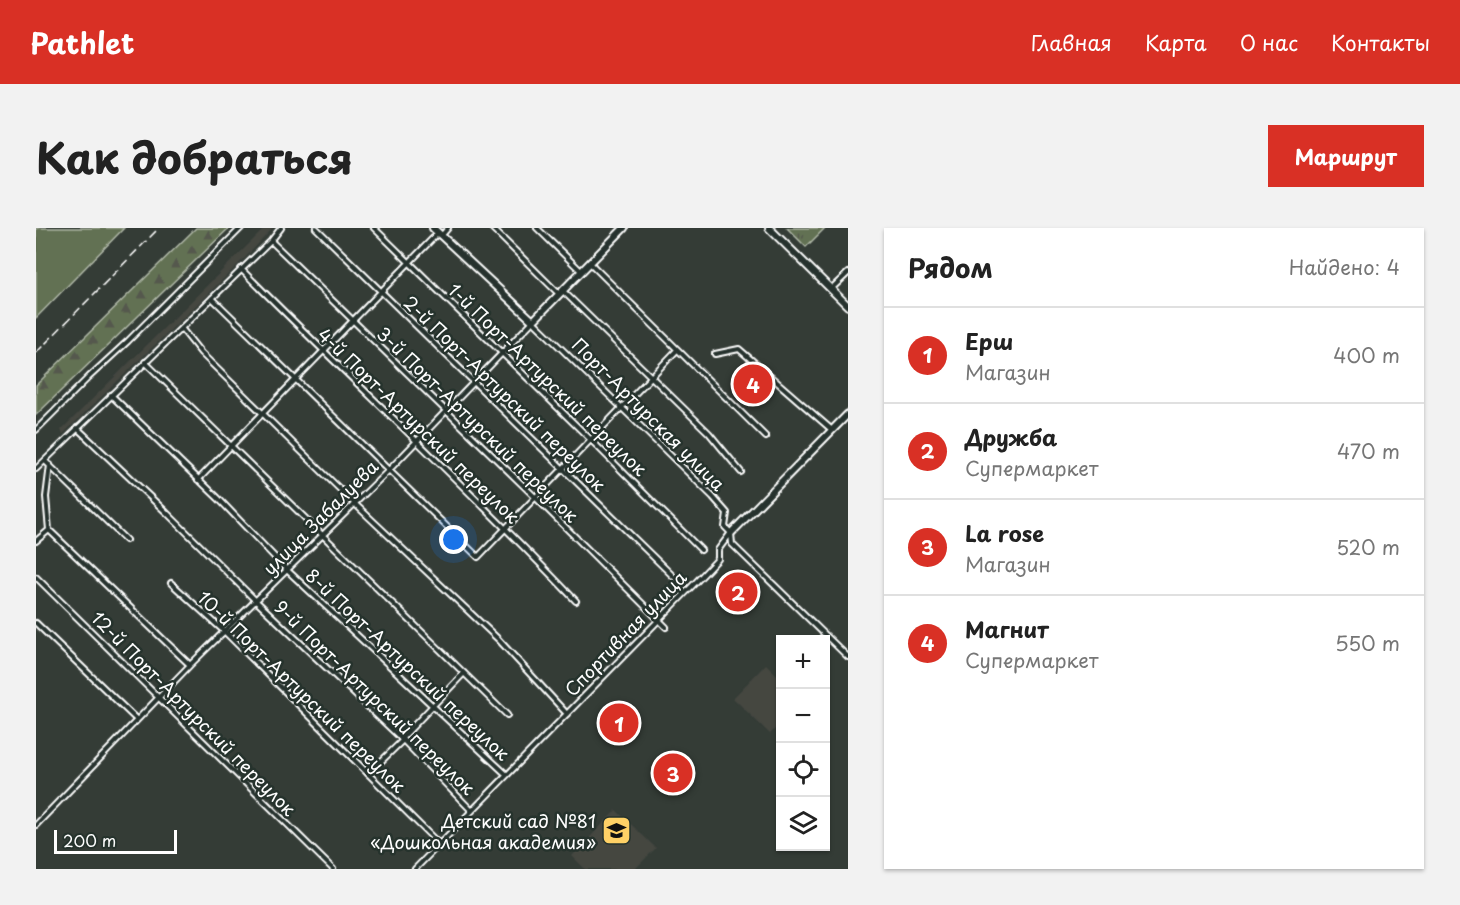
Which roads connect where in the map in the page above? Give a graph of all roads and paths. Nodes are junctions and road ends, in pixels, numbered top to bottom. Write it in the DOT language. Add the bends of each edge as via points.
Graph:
graph roads {
  1 [pos="241,228"];
  2 [pos="281,228"];
  3 [pos="316,228"];
  4 [pos="374,228"];
  5 [pos="448,228"];
  6 [pos="492,228"];
  7 [pos="537,228"];
  8 [pos="769,228"];
  9 [pos="620,229"];
  10 [pos="438,232"];
  11 [pos="270,241"];
  12 [pos="590,262"];
  13 [pos="409,263"];
  14 [pos="241,269"];
  15 [pos="581,271"];
  16 [pos="848,273"];
  17 [pos="831,289"];
  18 [pos="381,292"];
  19 [pos="561,292"];
  20 [pos="212,298"];
  21 [pos="848,306"];
  22 [pos="353,321"];
  23 [pos="533,321"];
  24 [pos="181,328"];
  25 [pos="677,350"];
  26 [pos="323,352"];
  27 [pos="502,352"];
  28 [pos="715,354"];
  29 [pos="145,362"];
  30 [pos="651,377"];
  31 [pos="296,380"];
  32 [pos="474,381"];
  33 [pos="111,395"];
  34 [pos="622,408"];
  35 [pos="446,411"];
  36 [pos="264,413"];
  37 [pos="848,414"];
  38 [pos="77,429"];
  39 [pos="36,430"];
  40 [pos="832,430"];
  41 [pos="766,437"];
  42 [pos="591,440"];
  43 [pos="417,441"];
  44 [pos="231,447"];
  45 [pos="45,460"];
  46 [pos="50,465"];
  47 [pos="564,468"];
  48 [pos="36,469"];
  49 [pos="388,471"];
  50 [pos="741,472"];
  51 [pos="198,480"];
  52 [pos="535,497"];
  53 [pos="355,504"];
  54 [pos="506,527"];
  55 [pos="49,530"];
  56 [pos="731,533"];
  57 [pos="322,537"];
  58 [pos="126,540"];
  59 [pos="36,541"];
  60 [pos="701,550"];
  61 [pos="288,571"];
  62 [pos="36,577"];
  63 [pos="675,578"];
  64 [pos="171,583"];
  65 [pos="256,601"];
  66 [pos="576,601"];
  67 [pos="658,620"];
  68 [pos="36,624"];
  69 [pos="666,627"];
  70 [pos="225,632"];
  71 [pos="848,657"];
  72 [pos="190,665"];
  73 [pos="464,672"];
  74 [pos="159,698"];
  75 [pos="432,705"];
  76 [pos="567,714"];
  77 [pos="507,715"];
  78 [pos="137,720"];
  79 [pos="402,740"];
  80 [pos="368,774"];
  81 [pos="507,775"];
  82 [pos="472,811"];
  83 [pos="36,825"];
  84 [pos="439,845"];
  85 [pos="333,869"];
  86 [pos="415,869"];
  1 -- 39 [label="street"];
  2 -- 11 [label="street"];
  3 -- 18 [label="street, 2-й Порт-Артурский переулок"];
  4 -- 13 [label="street, 1-й Порт-Артурский переулок"];
  5 -- 10 [label="street"];
  6 -- 19 [label="street"];
  7 -- 15 [label="street"];
  8 -- 17 [label="street"];
  9 -- 12 [label="street, улица Забалуева"];
  10 -- 13 [label="street"];
  10 -- 23 [label="street, Порт-Артурская улица"];
  11 -- 14 [label="street"];
  11 -- 22 [label="street, 3-й Порт-Артурский переулок"];
  12 -- 15 [label="street, улица Забалуева"];
  12 -- 25 [label="street"];
  13 -- 18 [label="street"];
  13 -- 27 [label="street, 1-й Порт-Артурский переулок"];
  14 -- 20 [label="street"];
  14 -- 26 [label="street, 4-й Порт-Артурский переулок"];
  15 -- 19 [label="street, улица Забалуева"];
  16 -- 17 [label="street"];
  17 -- 21 [label="street"];
  18 -- 22 [label="street"];
  18 -- 32 [label="street, 2-й Порт-Артурский переулок"];
  19 -- 23 [label="street, улица Забалуева"];
  19 -- 30 [label="street"];
  20 -- 24 [label="street"];
  20 -- 31 [label="street"];
  22 -- 26 [label="street"];
  22 -- 35 [label="street, 3-й Порт-Артурский переулок"];
  23 -- 27 [label="street, улица Забалуева"];
  23 -- 34 [label="street, Порт-Артурская улица"];
  24 -- 29 [label="street"];
  24 -- 36 [label="street" via="201,353"];
  25 -- 30 [label="street"];
  25 -- 41 [label="street"];
  26 -- 31 [label="street"];
  26 -- 43 [label="street, 4-й Порт-Артурский переулок"];
  27 -- 32 [label="street, улица Забалуева"];
  27 -- 42 [label="street, 1-й Порт-Артурский переулок"];
  28 -- 40 [label="street" via="739,349"];
  29 -- 33 [label="street"];
  29 -- 44 [label="street"];
  30 -- 34 [label="street"];
  30 -- 50 [label="street" via="709,433"];
  31 -- 36 [label="street"];
  31 -- 49 [label="street"];
  32 -- 35 [label="street, улица Забалуева"];
  32 -- 47 [label="street, 2-й Порт-Артурский переулок"];
  33 -- 38 [label="street"];
  33 -- 51 [label="street, 8-й Порт-Артурский переулок"];
  34 -- 42 [label="street"];
  34 -- 56 [label="street, Порт-Артурская улица" via="727,513 725,527"];
  35 -- 43 [label="street, улица Забалуева"];
  35 -- 52 [label="street, 3-й Порт-Артурский переулок"];
  36 -- 44 [label="street"];
  36 -- 53 [label="street"];
  37 -- 40 [label="street, Спортивная улица"];
  38 -- 45 [label="street"];
  38 -- 65 [label="street, 9-й Порт-Артурский переулок"];
  40 -- 56 [label="street, Спортивная улица"];
  42 -- 47 [label="street"];
  42 -- 60 [label="street, 1-й Порт-Артурский переулок"];
  43 -- 49 [label="street, улица Забалуева"];
  43 -- 54 [label="street, 4-й Порт-Артурский переулок"];
  44 -- 51 [label="street"];
  44 -- 57 [label="street"];
  45 -- 46 [label="street"];
  45 -- 48 [label="street"];
  46 -- 55 [label="street" via="46,497"];
  46 -- 58 [label="street"];
  47 -- 52 [label="street"];
  47 -- 63 [label="street, 2-й Порт-Артурский переулок"];
  49 -- 53 [label="street, улица Забалуева"];
  49 -- 54 [label="street" via="478,557"];
  51 -- 61 [label="street, 8-й Порт-Артурский переулок"];
  52 -- 54 [label="street"];
  52 -- 67 [label="street, 3-й Порт-Артурский переулок"];
  53 -- 57 [label="street, улица Забалуева"];
  53 -- 76 [label="street" via="498,639"];
  54 -- 66 [label="street, 4-й Порт-Артурский переулок"];
  55 -- 59 [label="street"];
  55 -- 72 [label="street"];
  56 -- 67 [label="street, Спортивная улица" via="720,544 718,558"];
  56 -- 71 [label="street, Порт-Артурская улица" via="732,544"];
  57 -- 61 [label="street, улица Забалуева"];
  57 -- 73 [label="street"];
  61 -- 65 [label="street, улица Забалуева"];
  61 -- 75 [label="street, 8-й Порт-Артурский переулок"];
  62 -- 74 [label="street, 12-й Порт-Артурский переулок"];
  64 -- 70 [label="street, 10-й Порт-Артурский переулок"];
  65 -- 70 [label="street, улица Забалуева"];
  65 -- 79 [label="street, 9-й Порт-Артурский переулок"];
  67 -- 69 [label="street, 3-й Порт-Артурский переулок"];
  67 -- 76 [label="street, Спортивная улица"];
  68 -- 78 [label="street"];
  70 -- 72 [label="street, улица Забалуева"];
  70 -- 80 [label="street, 10-й Порт-Артурский переулок"];
  72 -- 74 [label="street, улица Забалуева"];
  73 -- 75 [label="street"];
  73 -- 77 [label="street"];
  74 -- 78 [label="street, улица Забалуева"];
  74 -- 85 [label="street, 12-й Порт-Артурский переулок"];
  75 -- 79 [label="street"];
  75 -- 81 [label="street, 8-й Порт-Артурский переулок"];
  76 -- 81 [label="street, Спортивная улица"];
  78 -- 83 [label="street, улица Забалуева"];
  79 -- 80 [label="street"];
  79 -- 82 [label="street, 9-й Порт-Артурский переулок"];
  80 -- 84 [label="street, 10-й Порт-Артурский переулок"];
  81 -- 82 [label="street, Спортивная улица"];
  82 -- 84 [label="street, Спортивная улица"];
  84 -- 86 [label="street, Спортивная улица"];
}
